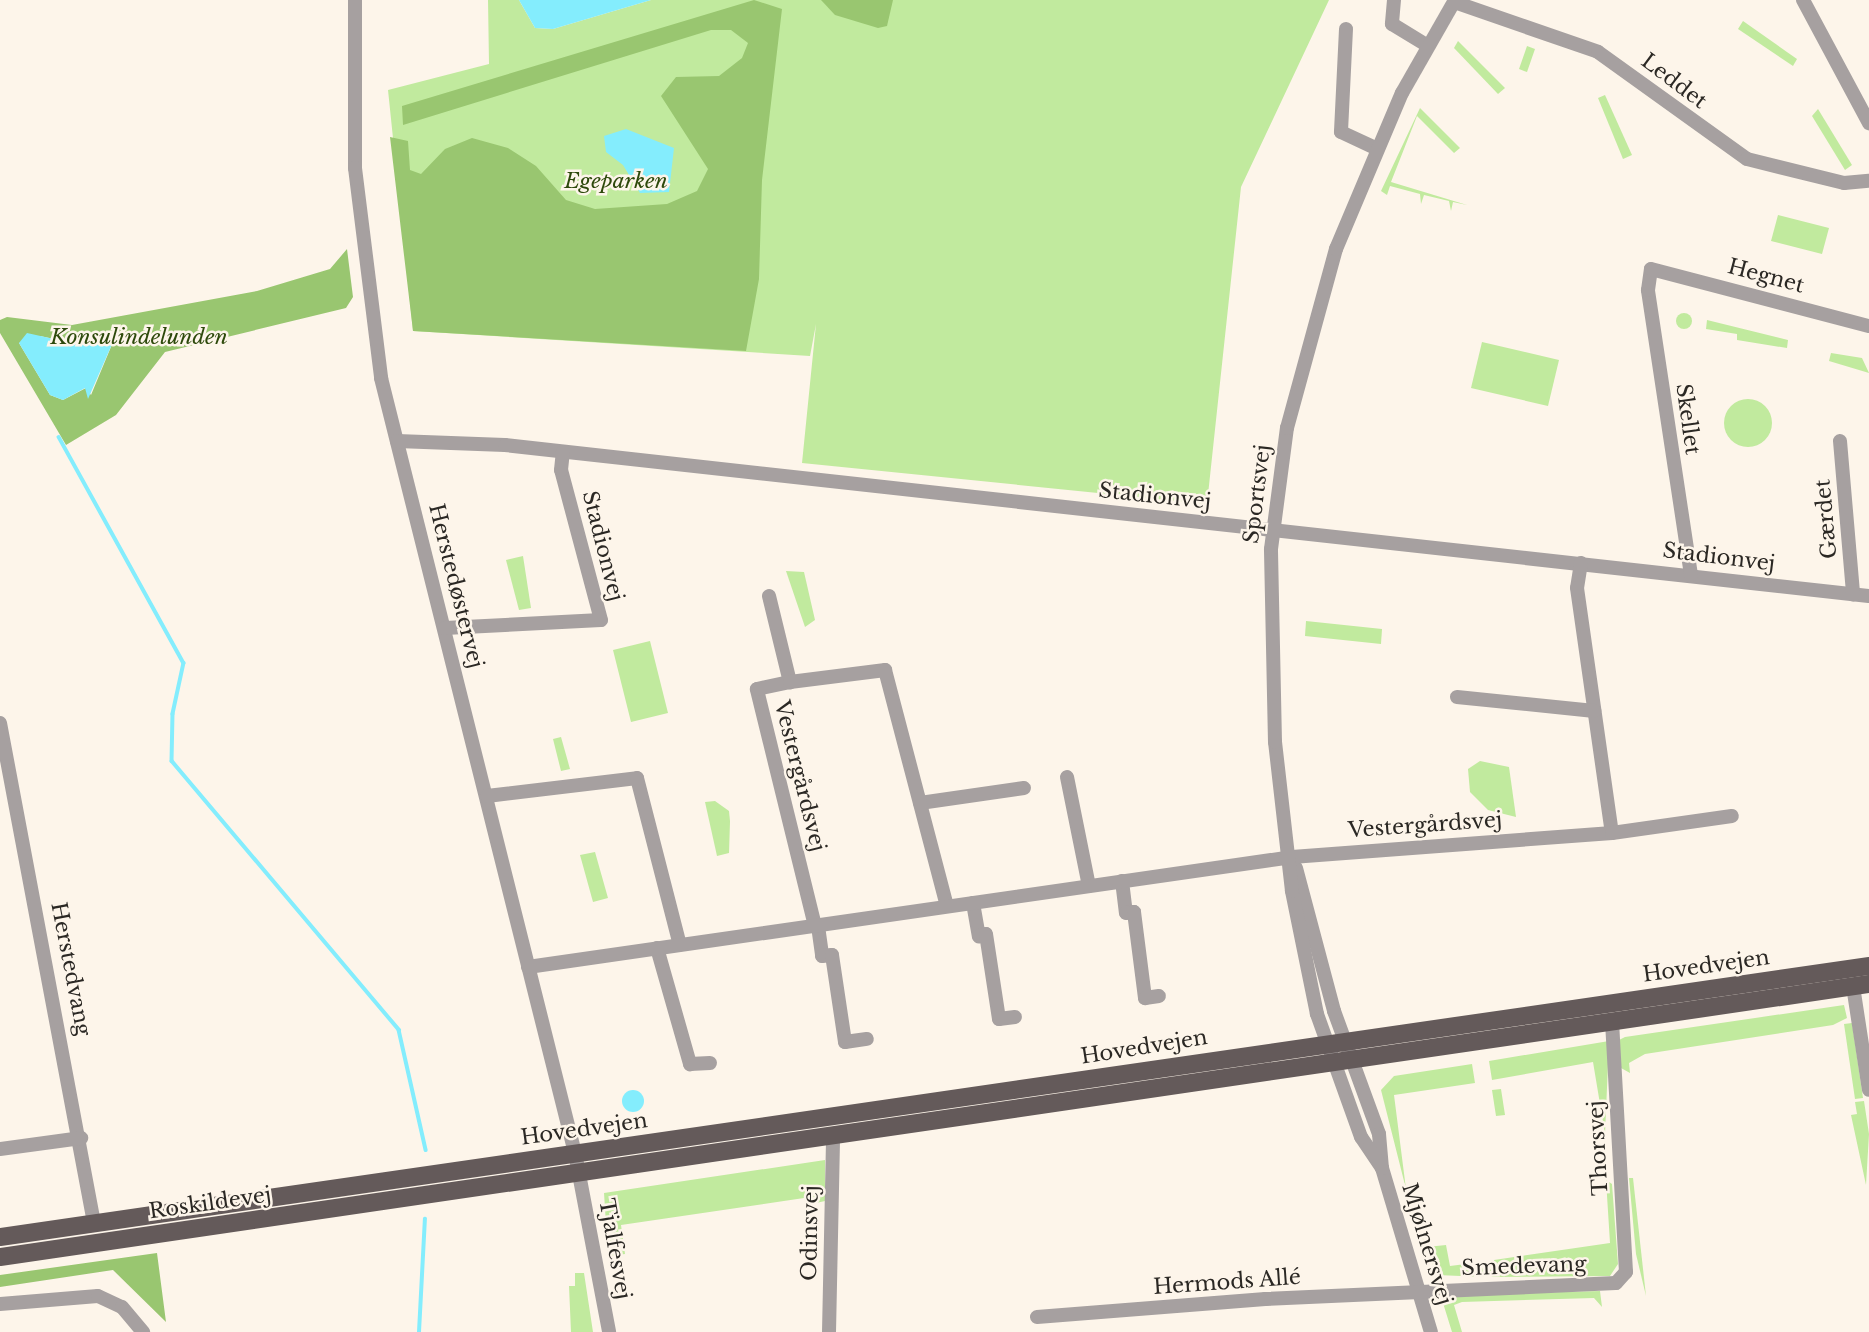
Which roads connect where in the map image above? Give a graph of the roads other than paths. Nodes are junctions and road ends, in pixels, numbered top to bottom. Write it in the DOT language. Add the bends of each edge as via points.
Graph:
graph roads {
  1 [pos="355,0"];
  2 [pos="1394,0"];
  3 [pos="1803,0"];
  4 [pos="1455,1"];
  5 [pos="1346,29"];
  6 [pos="1428,46"];
  7 [pos="1869,123"];
  8 [pos="1377,149"];
  9 [pos="1869,181"];
  10 [pos="1651,269"];
  11 [pos="1869,326"];
  12 [pos="397,441"];
  13 [pos="1840,441"];
  14 [pos="563,452"];
  15 [pos="1273,529"];
  16 [pos="1581,563"];
  17 [pos="1691,575"];
  18 [pos="1853,594"];
  19 [pos="769,596"];
  20 [pos="1869,596"];
  21 [pos="445,628"];
  22 [pos="790,682"];
  23 [pos="1457,697"];
  24 [pos="1594,711"];
  25 [pos="0,723"];
  26 [pos="6,768"];
  27 [pos="1067,777"];
  28 [pos="1024,788"];
  29 [pos="487,796"];
  30 [pos="920,803"];
  31 [pos="1732,816"];
  32 [pos="1612,833"];
  33 [pos="1292,857"];
  34 [pos="1122,881"];
  35 [pos="1089,886"];
  36 [pos="974,903"];
  37 [pos="947,906"];
  38 [pos="816,926"];
  39 [pos="680,945"];
  40 [pos="657,948"];
  41 [pos="1869,966"];
  42 [pos="528,967"];
  43 [pos="1861,985"];
  44 [pos="1159,996"];
  45 [pos="1015,1017"];
  46 [pos="1612,1022"];
  47 [pos="867,1039"];
  48 [pos="1336,1039"];
  49 [pos="1344,1061"];
  50 [pos="710,1063"];
  51 [pos="1869,1090"];
  52 [pos="834,1135"];
  53 [pos="81,1138"];
  54 [pos="0,1149"];
  55 [pos="575,1153"];
  56 [pos="427,1174"];
  57 [pos="579,1174"];
  58 [pos="428,1195"];
  59 [pos="94,1223"];
  60 [pos="0,1237"];
  61 [pos="0,1257"];
  62 [pos="1626,1272"];
  63 [pos="1419,1293"];
  64 [pos="0,1304"];
  65 [pos="1037,1317"];
  66 [pos="143,1332"];
  67 [pos="609,1332"];
  68 [pos="829,1332"];
  69 [pos="1431,1332"];
  1 -- 12 [label="street, Herstedøstervej" via="354,156 366,287"];
  2 -- 6 [label="street" via="1392,23"];
  3 -- 7 [label="street"];
  4 -- 6 [label="street, Sportsvej"];
  4 -- 9 [label="street, Leddet" via="1598,52 1747,159 1844,183"];
  5 -- 8 [label="street" via="1341,132"];
  6 -- 8 [label="street, Sportsvej"];
  8 -- 15 [label="street, Sportsvej" via="1311,331 1287,428"];
  10 -- 11 [label="street, Hegnet"];
  10 -- 17 [label="street, Skellet" via="1648,290"];
  12 -- 14 [label="street, Stadionvej"];
  12 -- 21 [label="street, Herstedøstervej"];
  13 -- 18 [label="street, Gærdet"];
  14 -- 15 [label="street, Stadionvej"];
  14 -- 21 [label="street, Stadionvej" via="561,470 601,620"];
  15 -- 16 [label="street, Stadionvej"];
  15 -- 33 [label="street, Sportsvej" via="1271,676"];
  16 -- 17 [label="street, Stadionvej"];
  16 -- 24 [label="street" via="1577,587"];
  17 -- 18 [label="street, Stadionvej"];
  18 -- 20 [label="street, Stadionvej"];
  19 -- 22 [label="street"];
  21 -- 29 [label="street, Herstedøstervej"];
  22 -- 30 [label="street, Vestergårdsvej" via="885,670"];
  22 -- 38 [label="street, Vestergårdsvej" via="757,690"];
  23 -- 24 [label="street"];
  24 -- 32 [label="street"];
  25 -- 26 [label="street, Herstedvang"];
  26 -- 53 [label="street, Herstedvang"];
  27 -- 35 [label="street"];
  28 -- 30 [label="street"];
  29 -- 39 [label="street" via="637,778"];
  29 -- 42 [label="street, Herstedøstervej"];
  30 -- 37 [label="street, Vestergårdsvej"];
  31 -- 32 [label="street, Vestergårdsvej"];
  32 -- 33 [label="street, Vestergårdsvej"];
  33 -- 34 [label="street, Vestergårdsvej"];
  33 -- 48 [label="street, Sportsvej"];
  34 -- 35 [label="street, Vestergårdsvej"];
  34 -- 44 [label="street" via="1126,913 1134,912 1145,998"];
  35 -- 36 [label="street, Vestergårdsvej"];
  36 -- 37 [label="street, Vestergårdsvej"];
  36 -- 45 [label="street" via="979,936 986,934 999,1019"];
  37 -- 38 [label="street, Vestergårdsvej"];
  38 -- 39 [label="street, Vestergårdsvej"];
  38 -- 47 [label="street, Vestergårdsvej" via="822,956 832,955 845,1042"];
  39 -- 40 [label="street, Vestergårdsvej"];
  40 -- 42 [label="street, Vestergårdsvej"];
  40 -- 50 [label="street" via="690,1064"];
  41 -- 48 [label="main road, Hovedvejen"];
  42 -- 55 [label="street, Herstedøstervej"];
  43 -- 46 [label="main road, Hovedvejen"];
  43 -- 51 [label="street"];
  46 -- 49 [label="main road, Hovedvejen"];
  46 -- 62 [label="street, Thorsvej"];
  48 -- 49 [label="street, Sportsvej"];
  48 -- 55 [label="main road, Hovedvejen"];
  49 -- 52 [label="main road, Hovedvejen"];
  49 -- 63 [label="street, Mjølnersvej" via="1361,1137 1382,1168"];
  52 -- 57 [label="main road, Hovedvejen"];
  52 -- 68 [label="street, Odinsvej"];
  53 -- 54 [label="street"];
  53 -- 59 [label="street, Herstedvang"];
  55 -- 56 [label="main road, Hovedvejen"];
  55 -- 57 [label="street, Herstedøstervej"];
  56 -- 59 [label="main road, Roskildevej"];
  57 -- 58 [label="main road, Hovedvejen"];
  57 -- 67 [label="street, Tjalfesvej"];
  58 -- 61 [label="main road, Roskildevej"];
  59 -- 60 [label="main road, Roskildevej"];
  62 -- 63 [label="street, Smedevang" via="1616,1283"];
  63 -- 65 [label="street, Hermods Allé"];
  63 -- 69 [label="street, Mjølnersvej"];
  64 -- 66 [label="street" via="98,1296 122,1307"];
}
